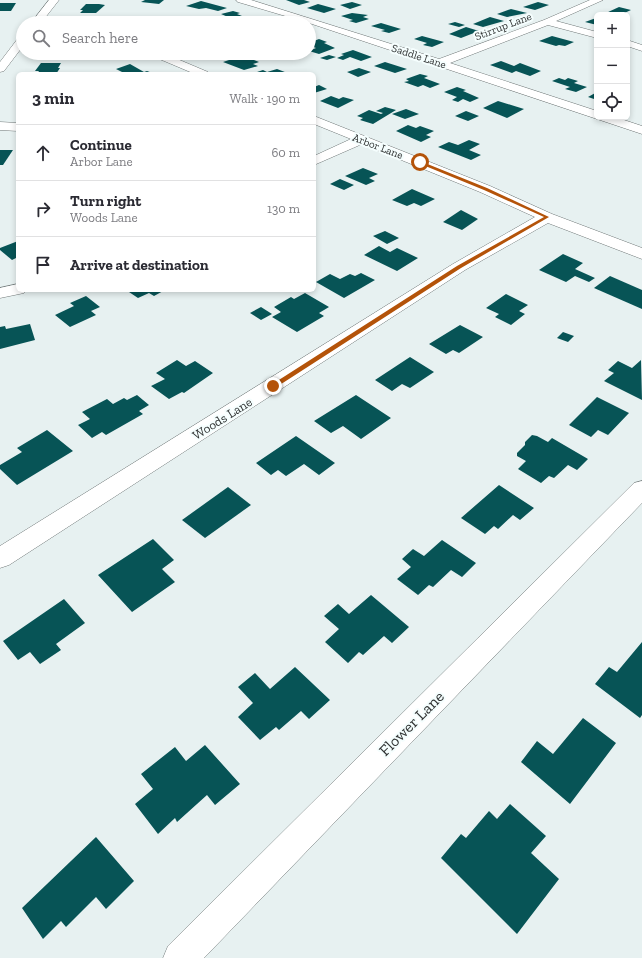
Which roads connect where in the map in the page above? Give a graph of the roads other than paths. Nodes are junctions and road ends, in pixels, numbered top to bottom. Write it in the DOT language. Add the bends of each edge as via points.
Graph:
graph roads {
  1 [pos="54,0"];
  2 [pos="241,0"];
  3 [pos="598,0"];
  4 [pos="41,16"];
  5 [pos="291,16"];
  6 [pos="547,22"];
  7 [pos="316,24"];
  8 [pos="594,34"];
  9 [pos="630,45"];
  10 [pos="642,48"];
  11 [pos="16,49"];
  12 [pos="171,60"];
  13 [pos="439,63"];
  14 [pos="0,69"];
  15 [pos="199,72"];
  16 [pos="594,114"];
  17 [pos="612,120"];
  18 [pos="316,121"];
  19 [pos="0,126"];
  20 [pos="16,128"];
  21 [pos="642,130"];
  22 [pos="360,140"];
  23 [pos="316,160"];
  24 [pos="547,217"];
  25 [pos="642,254"];
  26 [pos="16,289"];
  27 [pos="0,293"];
  28 [pos="642,489"];
  29 [pos="0,558"];
  30 [pos="180,958"];
  1 -- 4 [label="street"];
  2 -- 5 [label="street, Saddle Lane"];
  3 -- 6 [label="street, Stirrup Lane"];
  6 -- 8 [label="street"];
  6 -- 13 [label="street, Stirrup Lane"];
  7 -- 13 [label="street, Saddle Lane"];
  9 -- 10 [label="street"];
  11 -- 14 [label="street"];
  12 -- 15 [label="street"];
  13 -- 16 [label="street, Saddle Lane"];
  17 -- 21 [label="street"];
  18 -- 22 [label="street, Arbor Lane"];
  19 -- 20 [label="street"];
  22 -- 23 [label="street"];
  22 -- 24 [label="street, Arbor Lane" via="485,189"];
  24 -- 25 [label="street, Arbor Lane"];
  24 -- 29 [label="street, Woods Lane" via="459,267"];
  26 -- 27 [label="street"];
  28 -- 30 [label="street, Flower Lane"];
}
